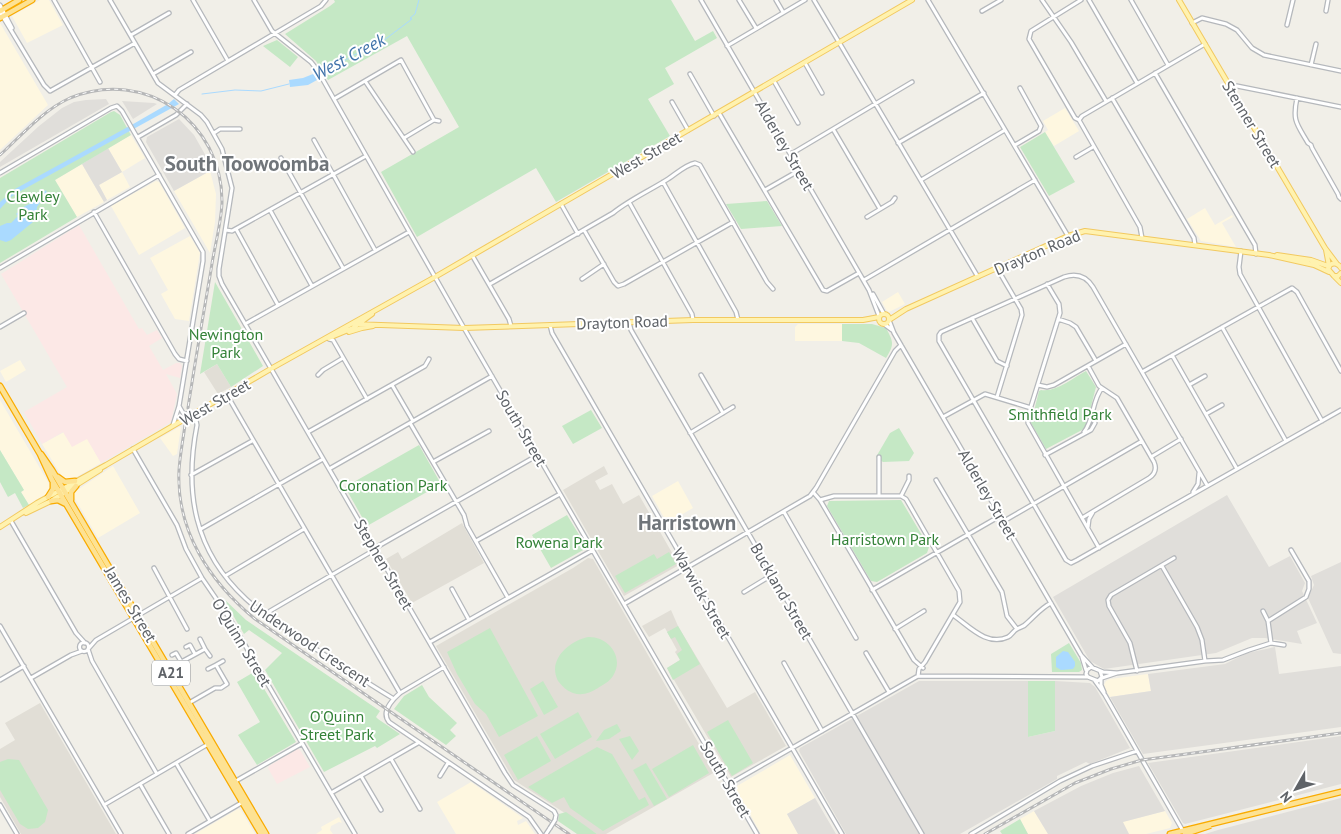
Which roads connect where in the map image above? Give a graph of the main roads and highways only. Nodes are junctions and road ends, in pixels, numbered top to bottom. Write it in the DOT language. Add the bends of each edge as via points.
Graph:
graph roads {
  1 [pos="20,0"];
  2 [pos="32,0"];
  3 [pos="912,0"];
  4 [pos="1179,0"];
  5 [pos="2,12"];
  6 [pos="1325,248"];
  7 [pos="1269,255"];
  8 [pos="1328,256"];
  9 [pos="1318,262"];
  10 [pos="1339,265"];
  11 [pos="1329,266"];
  12 [pos="1329,272"];
  13 [pos="1341,273"];
  14 [pos="1334,276"];
  15 [pos="1341,283"];
  16 [pos="380,308"];
  17 [pos="902,311"];
  18 [pos="886,314"];
  19 [pos="879,316"];
  20 [pos="863,320"];
  21 [pos="889,320"];
  22 [pos="360,323"];
  23 [pos="882,323"];
  24 [pos="381,326"];
  25 [pos="342,333"];
  26 [pos="335,334"];
  27 [pos="0,386"];
  28 [pos="40,454"];
  29 [pos="52,470"];
  30 [pos="52,480"];
  31 [pos="76,484"];
  32 [pos="62,492"];
  33 [pos="50,499"];
  34 [pos="70,504"];
  35 [pos="0,527"];
  36 [pos="136,617"];
  37 [pos="210,743"];
  38 [pos="1341,792"];
  39 [pos="244,801"];
  40 [pos="1208,827"];
  41 [pos="1184,833"];
  42 [pos="260,834"];
  43 [pos="266,834"];
  44 [pos="1170,834"];
  45 [pos="1198,834"];
  1 -- 5 [label="highway"];
  2 -- 5 [label="highway"];
  3 -- 16 [label="main road, West Street"];
  4 -- 6 [label="main road, Stenner Street"];
  6 -- 8 [label="main road, Stenner Street"];
  6 -- 10 [label="main road, Stenner Street"];
  7 -- 9 [label="main road, Drayton Road"];
  7 -- 12 [label="main road, Drayton Road" via="1312,264"];
  7 -- 17 [label="main road, Drayton Road" via="1084,231"];
  8 -- 9 [label="main road" via="1323,262"];
  8 -- 11 [label="main road, Stenner Street"];
  9 -- 11 [label="main road, Drayton Road"];
  10 -- 11 [label="main road" via="1332,263"];
  11 -- 12 [label="main road, Stenner Street"];
  12 -- 14 [label="main road, Drayton Road"];
  13 -- 14 [label="main road"];
  14 -- 15 [label="main road"];
  16 -- 22 [label="main road"];
  16 -- 26 [label="main road"];
  17 -- 18 [label="main road, Drayton Road"];
  17 -- 21 [label="main road, Drayton Road"];
  18 -- 19 [label="main road, Drayton Road"];
  18 -- 21 [label="main road"];
  19 -- 20 [label="main road, Drayton Road"];
  19 -- 23 [label="main road"];
  20 -- 23 [label="main road, Drayton Road"];
  20 -- 24 [label="main road, Drayton Road" via="693,320 464,328"];
  21 -- 23 [label="main road, Drayton Road"];
  22 -- 24 [label="main road"];
  22 -- 25 [label="main road"];
  22 -- 26 [label="main road"];
  24 -- 25 [label="main road"];
  25 -- 26 [label="main road"];
  26 -- 31 [label="main road, West Street"];
  27 -- 28 [label="highway, James Street / A21"];
  28 -- 29 [label="highway, James Street / A21"];
  28 -- 30 [label="highway, James Street / A21"];
  29 -- 31 [label="highway" via="63,482"];
  29 -- 32 [label="highway, James Street / A21"];
  30 -- 32 [label="highway, James Street / A21"];
  30 -- 33 [label="highway"];
  31 -- 32 [label="main road, West Street"];
  31 -- 34 [label="highway" via="70,494"];
  32 -- 33 [label="main road, West Street"];
  32 -- 34 [label="highway, James Street / A21"];
  33 -- 34 [label="highway"];
  33 -- 35 [label="main road, West Street"];
  34 -- 36 [label="highway, James Street / A21"];
  36 -- 37 [label="highway, James Street / A21"];
  36 -- 37 [label="highway, James Street / A21"];
  37 -- 39 [label="highway, James Street / A21"];
  38 -- 40 [label="highway"];
  39 -- 42 [label="highway, James Street / A21"];
  39 -- 43 [label="highway, James Street / A21"];
  40 -- 41 [label="highway"];
  40 -- 45 [label="highway"];
  41 -- 44 [label="highway"];
}
